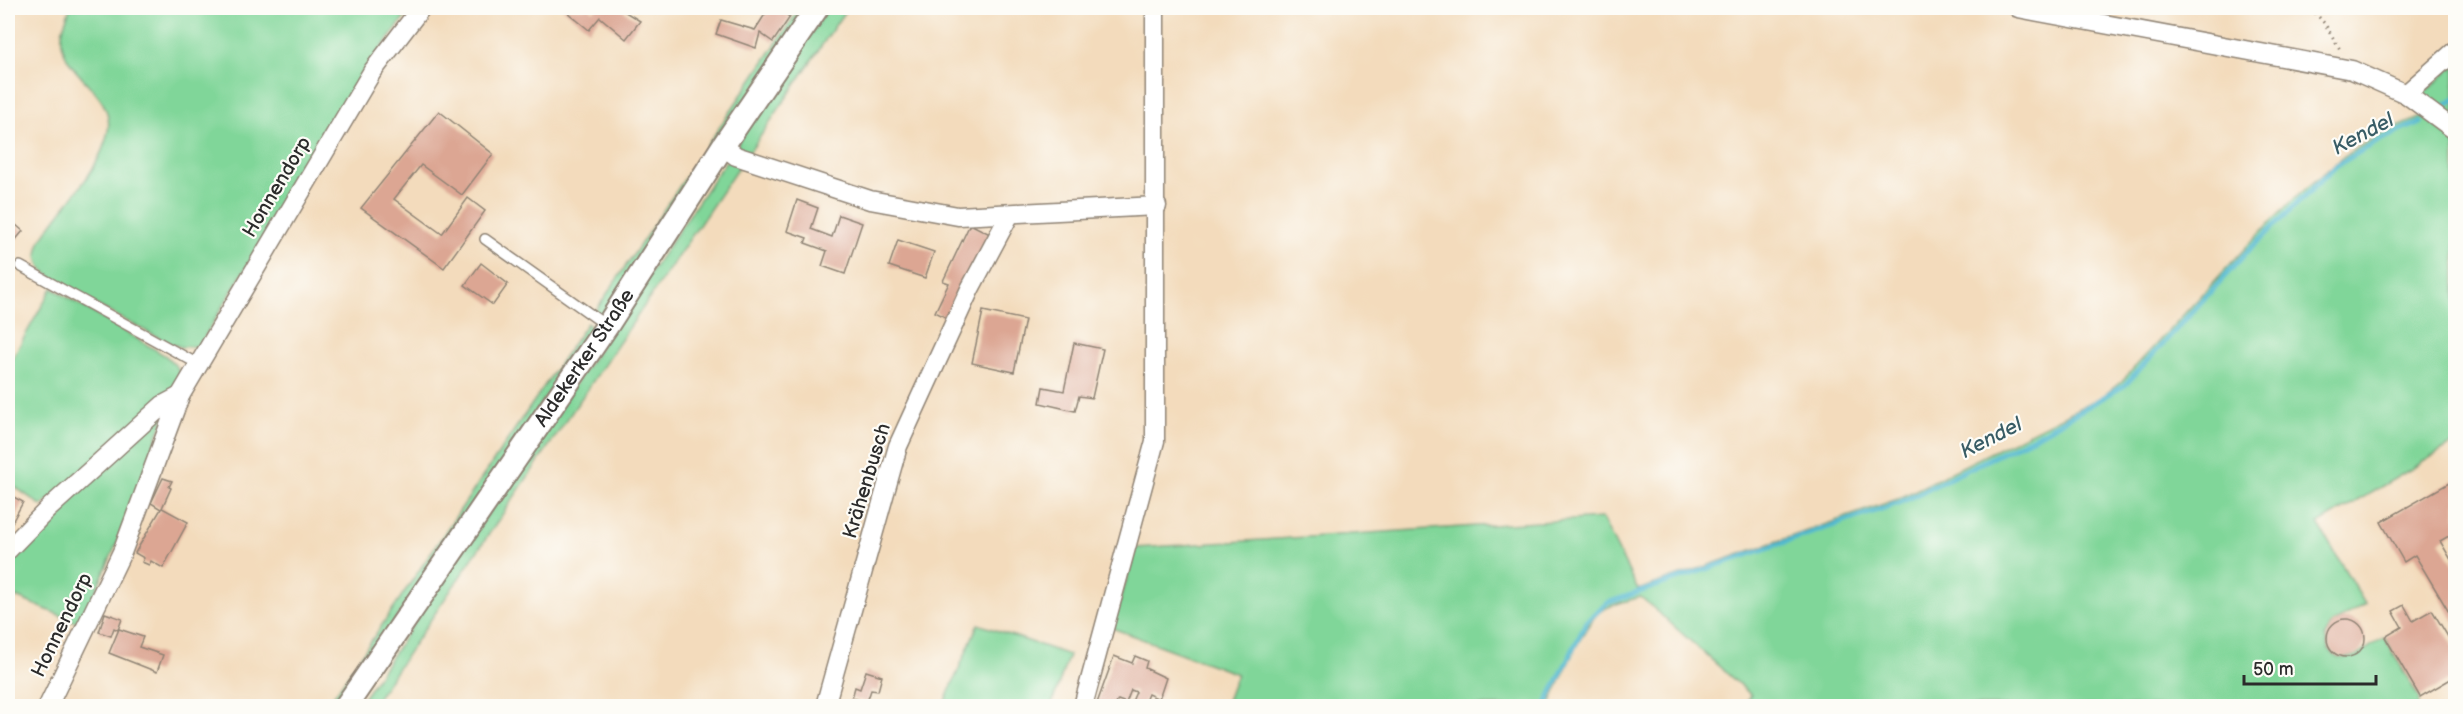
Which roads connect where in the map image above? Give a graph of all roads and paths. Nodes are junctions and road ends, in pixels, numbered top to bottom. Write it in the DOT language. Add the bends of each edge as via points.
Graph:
graph roads {
  1 [pos="421,8"];
  2 [pos="817,8"];
  3 [pos="1155,8"];
  4 [pos="2018,8"];
  5 [pos="2311,8"];
  6 [pos="2456,50"];
  7 [pos="2352,70"];
  8 [pos="2406,94"];
  9 [pos="2456,131"];
  10 [pos="723,146"];
  11 [pos="1157,206"];
  12 [pos="1010,214"];
  13 [pos="485,238"];
  14 [pos="20,266"];
  15 [pos="607,326"];
  16 [pos="198,364"];
  17 [pos="180,396"];
  18 [pos="8,550"];
  19 [pos="48,706"];
  20 [pos="346,706"];
  21 [pos="825,706"];
  22 [pos="1083,706"];
  1 -- 16 [label="street, Honnendorp" via="372,72"];
  2 -- 10 [label="street, Aldekerker Straße"];
  3 -- 11 [label="street"];
  4 -- 7 [label="street"];
  5 -- 7 [label="path"];
  6 -- 8 [label="street"];
  7 -- 8 [label="street"];
  8 -- 9 [label="street"];
  10 -- 12 [label="street" via="736,156 870,200 958,216"];
  10 -- 15 [label="street, Aldekerker Straße"];
  11 -- 12 [label="street"];
  11 -- 22 [label="street" via="1155,441"];
  12 -- 21 [label="street, Krähenbusch" via="970,289 898,446"];
  13 -- 15 [label="lane"];
  14 -- 16 [label="lane"];
  15 -- 20 [label="street, Aldekerker Straße"];
  16 -- 17 [label="street, Honnendorp"];
  17 -- 18 [label="street, Honnendorp" via="163,405"];
  17 -- 19 [label="street, Honnendorp" via="123,550"];
}
